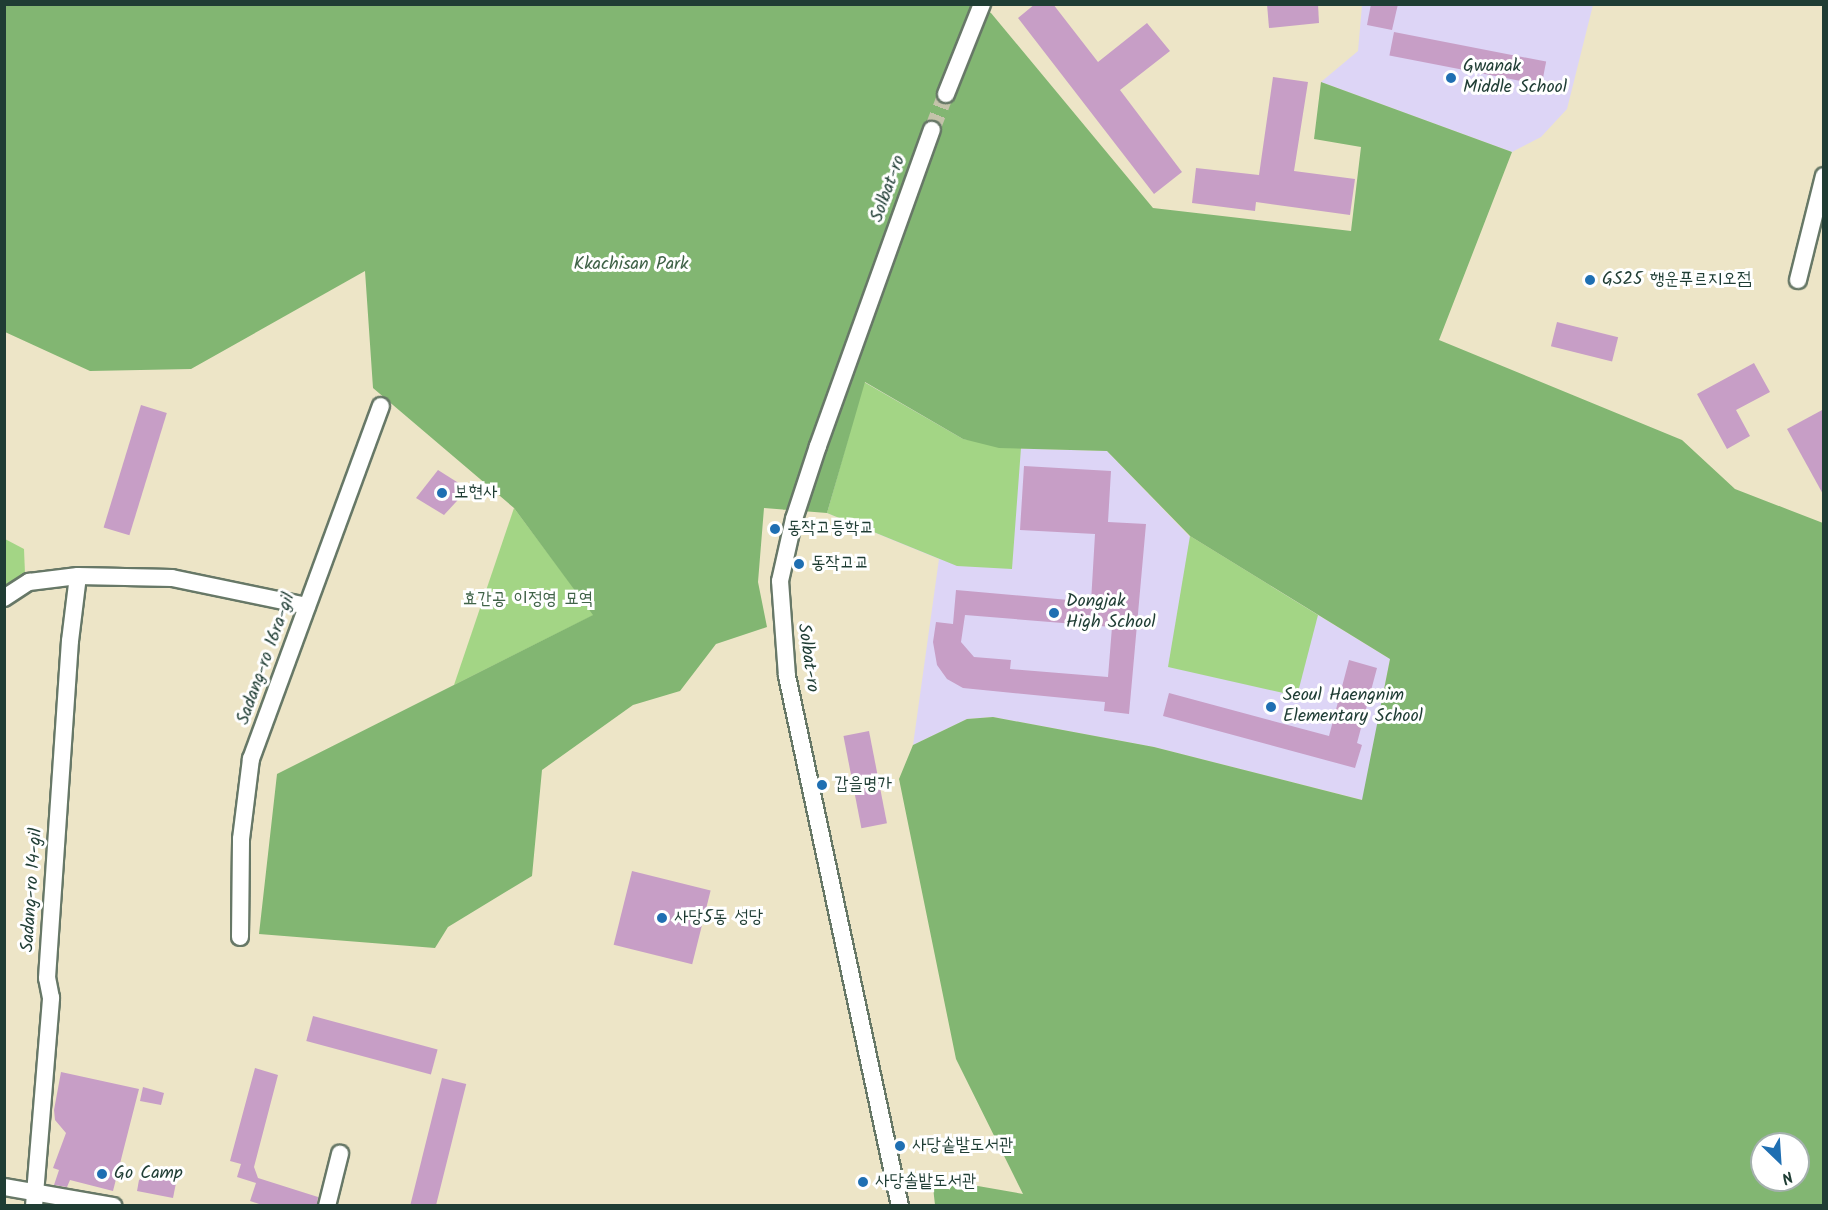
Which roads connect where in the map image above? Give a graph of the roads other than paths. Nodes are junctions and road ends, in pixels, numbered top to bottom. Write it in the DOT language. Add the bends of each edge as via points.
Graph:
graph roads {
  1 [pos="981,4"];
  2 [pos="946,94"];
  3 [pos="932,130"];
  4 [pos="1824,176"];
  5 [pos="1798,280"];
  6 [pos="381,406"];
  7 [pos="78,576"];
  8 [pos="4,598"];
  9 [pos="307,606"];
  10 [pos="240,937"];
  11 [pos="340,1154"];
  12 [pos="4,1186"];
  13 [pos="36,1198"];
  14 [pos="112,1206"];
  15 [pos="327,1206"];
  16 [pos="900,1206"];
  1 -- 2 [label="street"];
  3 -- 16 [label="street, Solbat-ro" via="818,446 794,519 780,581 787,676"];
  4 -- 5 [label="street"];
  6 -- 9 [label="street, Sadang-ro 16ra-gil"];
  7 -- 8 [label="street" via="29,582"];
  7 -- 9 [label="street" via="172,578"];
  7 -- 13 [label="street, Sadang-ro 14-gil" via="48,956 51,998 43,1057"];
  9 -- 10 [label="street, Sadang-ro 16ra-gil" via="250,759 241,839"];
  11 -- 15 [label="street"];
  12 -- 13 [label="street"];
  13 -- 14 [label="street"];
}
